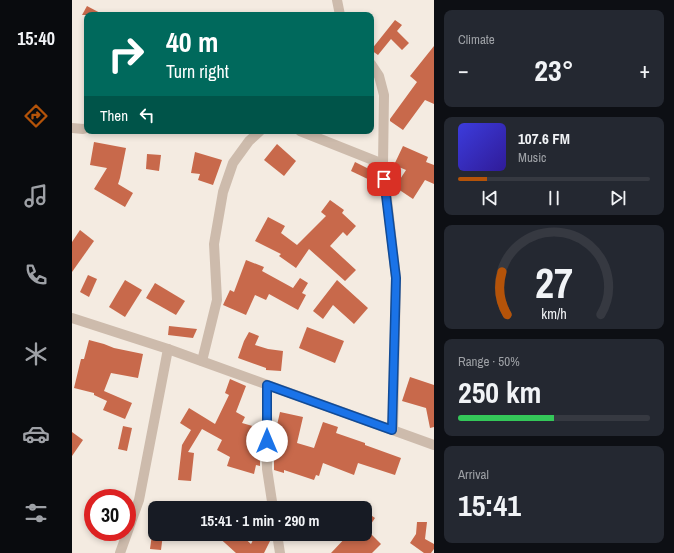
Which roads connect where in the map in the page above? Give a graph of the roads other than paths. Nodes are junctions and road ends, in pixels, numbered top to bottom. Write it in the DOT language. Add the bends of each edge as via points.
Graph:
graph roads {
  1 [pos="337,0"];
  2 [pos="339,12"];
  3 [pos="374,68"];
  4 [pos="72,128"];
  5 [pos="84,129"];
  6 [pos="257,134"];
  7 [pos="308,134"];
  8 [pos="383,164"];
  9 [pos="72,318"];
  10 [pos="168,349"];
  11 [pos="202,361"];
  12 [pos="267,385"];
  13 [pos="392,430"];
  14 [pos="434,445"];
  15 [pos="272,501"];
  16 [pos="278,541"];
  17 [pos="120,553"];
  18 [pos="280,553"];
  1 -- 2 [label="street"];
  3 -- 8 [label="street" via="379,76 384,95"];
  4 -- 5 [label="street"];
  6 -- 11 [label="street" via="233,163 222,192 214,244 217,300"];
  7 -- 8 [label="street"];
  8 -- 13 [label="street" via="396,278"];
  9 -- 10 [label="street"];
  10 -- 11 [label="street"];
  10 -- 17 [label="street" via="139,500"];
  11 -- 12 [label="street"];
  12 -- 13 [label="street"];
  12 -- 15 [label="street" via="267,469"];
  13 -- 14 [label="street"];
  16 -- 18 [label="street"];
}
